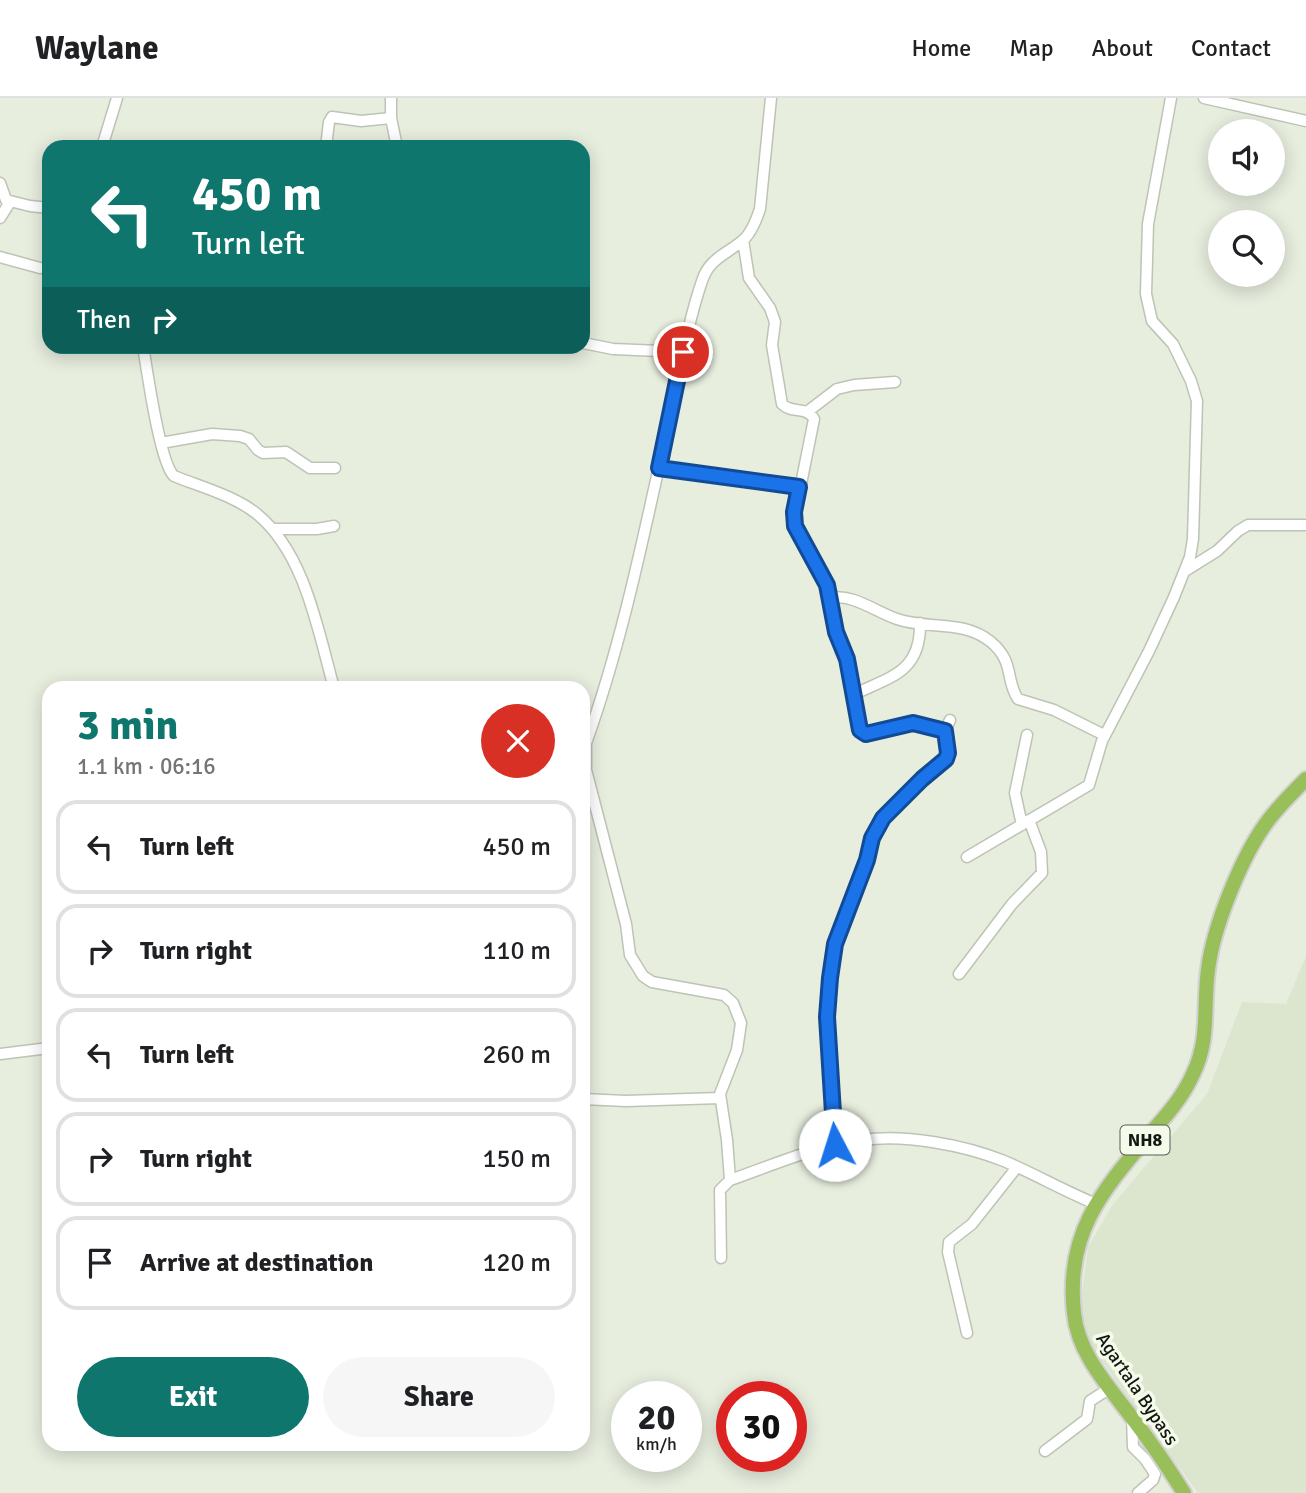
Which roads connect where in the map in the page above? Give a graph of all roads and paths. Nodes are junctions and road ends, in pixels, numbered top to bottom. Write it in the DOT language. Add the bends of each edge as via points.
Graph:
graph roads {
  1 [pos="117,98"];
  2 [pos="391,98"];
  3 [pos="771,98"];
  4 [pos="1171,98"];
  5 [pos="1204,98"];
  6 [pos="391,118"];
  7 [pos="1306,121"];
  8 [pos="104,140"];
  9 [pos="327,140"];
  10 [pos="396,140"];
  11 [pos="0,183"];
  12 [pos="10,202"];
  13 [pos="42,207"];
  14 [pos="0,218"];
  15 [pos="743,240"];
  16 [pos="0,257"];
  17 [pos="40,268"];
  18 [pos="590,344"];
  19 [pos="683,352"];
  20 [pos="144,354"];
  21 [pos="895,382"];
  22 [pos="807,412"];
  23 [pos="161,443"];
  24 [pos="335,468"];
  25 [pos="659,468"];
  26 [pos="799,487"];
  27 [pos="1306,525"];
  28 [pos="334,526"];
  29 [pos="273,529"];
  30 [pos="1185,571"];
  31 [pos="830,598"];
  32 [pos="919,623"];
  33 [pos="332,681"];
  34 [pos="853,695"];
  35 [pos="950,720"];
  36 [pos="945,731"];
  37 [pos="590,732"];
  38 [pos="1027,735"];
  39 [pos="1104,735"];
  40 [pos="1306,779"];
  41 [pos="590,789"];
  42 [pos="1026,823"];
  43 [pos="967,857"];
  44 [pos="959,974"];
  45 [pos="42,1049"];
  46 [pos="0,1054"];
  47 [pos="720,1098"];
  48 [pos="590,1099"];
  49 [pos="835,1145"];
  50 [pos="1017,1167"];
  51 [pos="730,1180"];
  52 [pos="1096,1204"];
  53 [pos="720,1258"];
  54 [pos="967,1333"];
  55 [pos="1110,1388"];
  56 [pos="1132,1417"];
  57 [pos="1045,1451"];
  58 [pos="1138,1493"];
  59 [pos="1184,1493"];
  1 -- 8 [label="street"];
  2 -- 6 [label="street"];
  3 -- 15 [label="street" via="760,209"];
  4 -- 30 [label="street" via="1149,215 1146,294 1152,321 1173,344 1197,401 1195,515"];
  5 -- 7 [label="street"];
  6 -- 9 [label="street" via="361,121 332,117"];
  6 -- 10 [label="street"];
  11 -- 12 [label="street"];
  12 -- 13 [label="street"];
  12 -- 14 [label="street"];
  15 -- 19 [label="street" via="705,272"];
  15 -- 22 [label="street" via="749,278 775,322 772,345 782,404"];
  16 -- 17 [label="street"];
  18 -- 19 [label="street"];
  19 -- 25 [label="street"];
  20 -- 23 [label="street"];
  21 -- 22 [label="street" via="837,389"];
  22 -- 26 [label="street" via="814,426"];
  23 -- 24 [label="street" via="212,434 240,436 263,453 286,452 310,468"];
  23 -- 29 [label="street" via="174,476 250,509"];
  25 -- 26 [label="street"];
  25 -- 37 [label="street" via="612,666"];
  26 -- 31 [label="street" via="795,526"];
  27 -- 30 [label="street" via="1248,525"];
  28 -- 29 [label="street"];
  29 -- 33 [label="street" via="310,600"];
  30 -- 39 [label="street" via="1150,651"];
  31 -- 32 [label="street" via="847,597 896,619"];
  31 -- 34 [label="street"];
  32 -- 34 [label="street" via="918,641 901,672"];
  32 -- 39 [label="street" via="959,626 979,634 1003,654 1018,699 1054,710"];
  34 -- 36 [label="street" via="863,733 913,723"];
  35 -- 36 [label="street"];
  36 -- 49 [label="street" via="946,759 883,818 872,838 835,944 827,1017"];
  38 -- 42 [label="street" via="1015,793"];
  39 -- 42 [label="street" via="1089,785"];
  40 -- 52 [label="highway, Agartala Bypass / NH8" via="1262,830 1225,908 1210,958 1206,1030 1193,1074"];
  41 -- 47 [label="street" via="635,966 652,982 724,995 739,1015 740,1039"];
  42 -- 43 [label="street"];
  42 -- 44 [label="street" via="1041,852 1042,873"];
  45 -- 46 [label="street"];
  47 -- 48 [label="street"];
  47 -- 51 [label="street"];
  49 -- 50 [label="street" via="879,1138 930,1142"];
  49 -- 51 [label="street"];
  50 -- 52 [label="street"];
  50 -- 54 [label="street" via="972,1224 949,1242"];
  51 -- 53 [label="street" via="720,1190"];
  52 -- 55 [label="highway, Agartala Bypass / NH8" via="1076,1251 1073,1312 1079,1338"];
  55 -- 56 [label="highway, Agartala Bypass / NH8"];
  55 -- 57 [label="street" via="1090,1401 1087,1419"];
  56 -- 58 [label="street" via="1133,1447 1155,1474"];
  56 -- 59 [label="highway, Agartala Bypass / NH8"];
}
